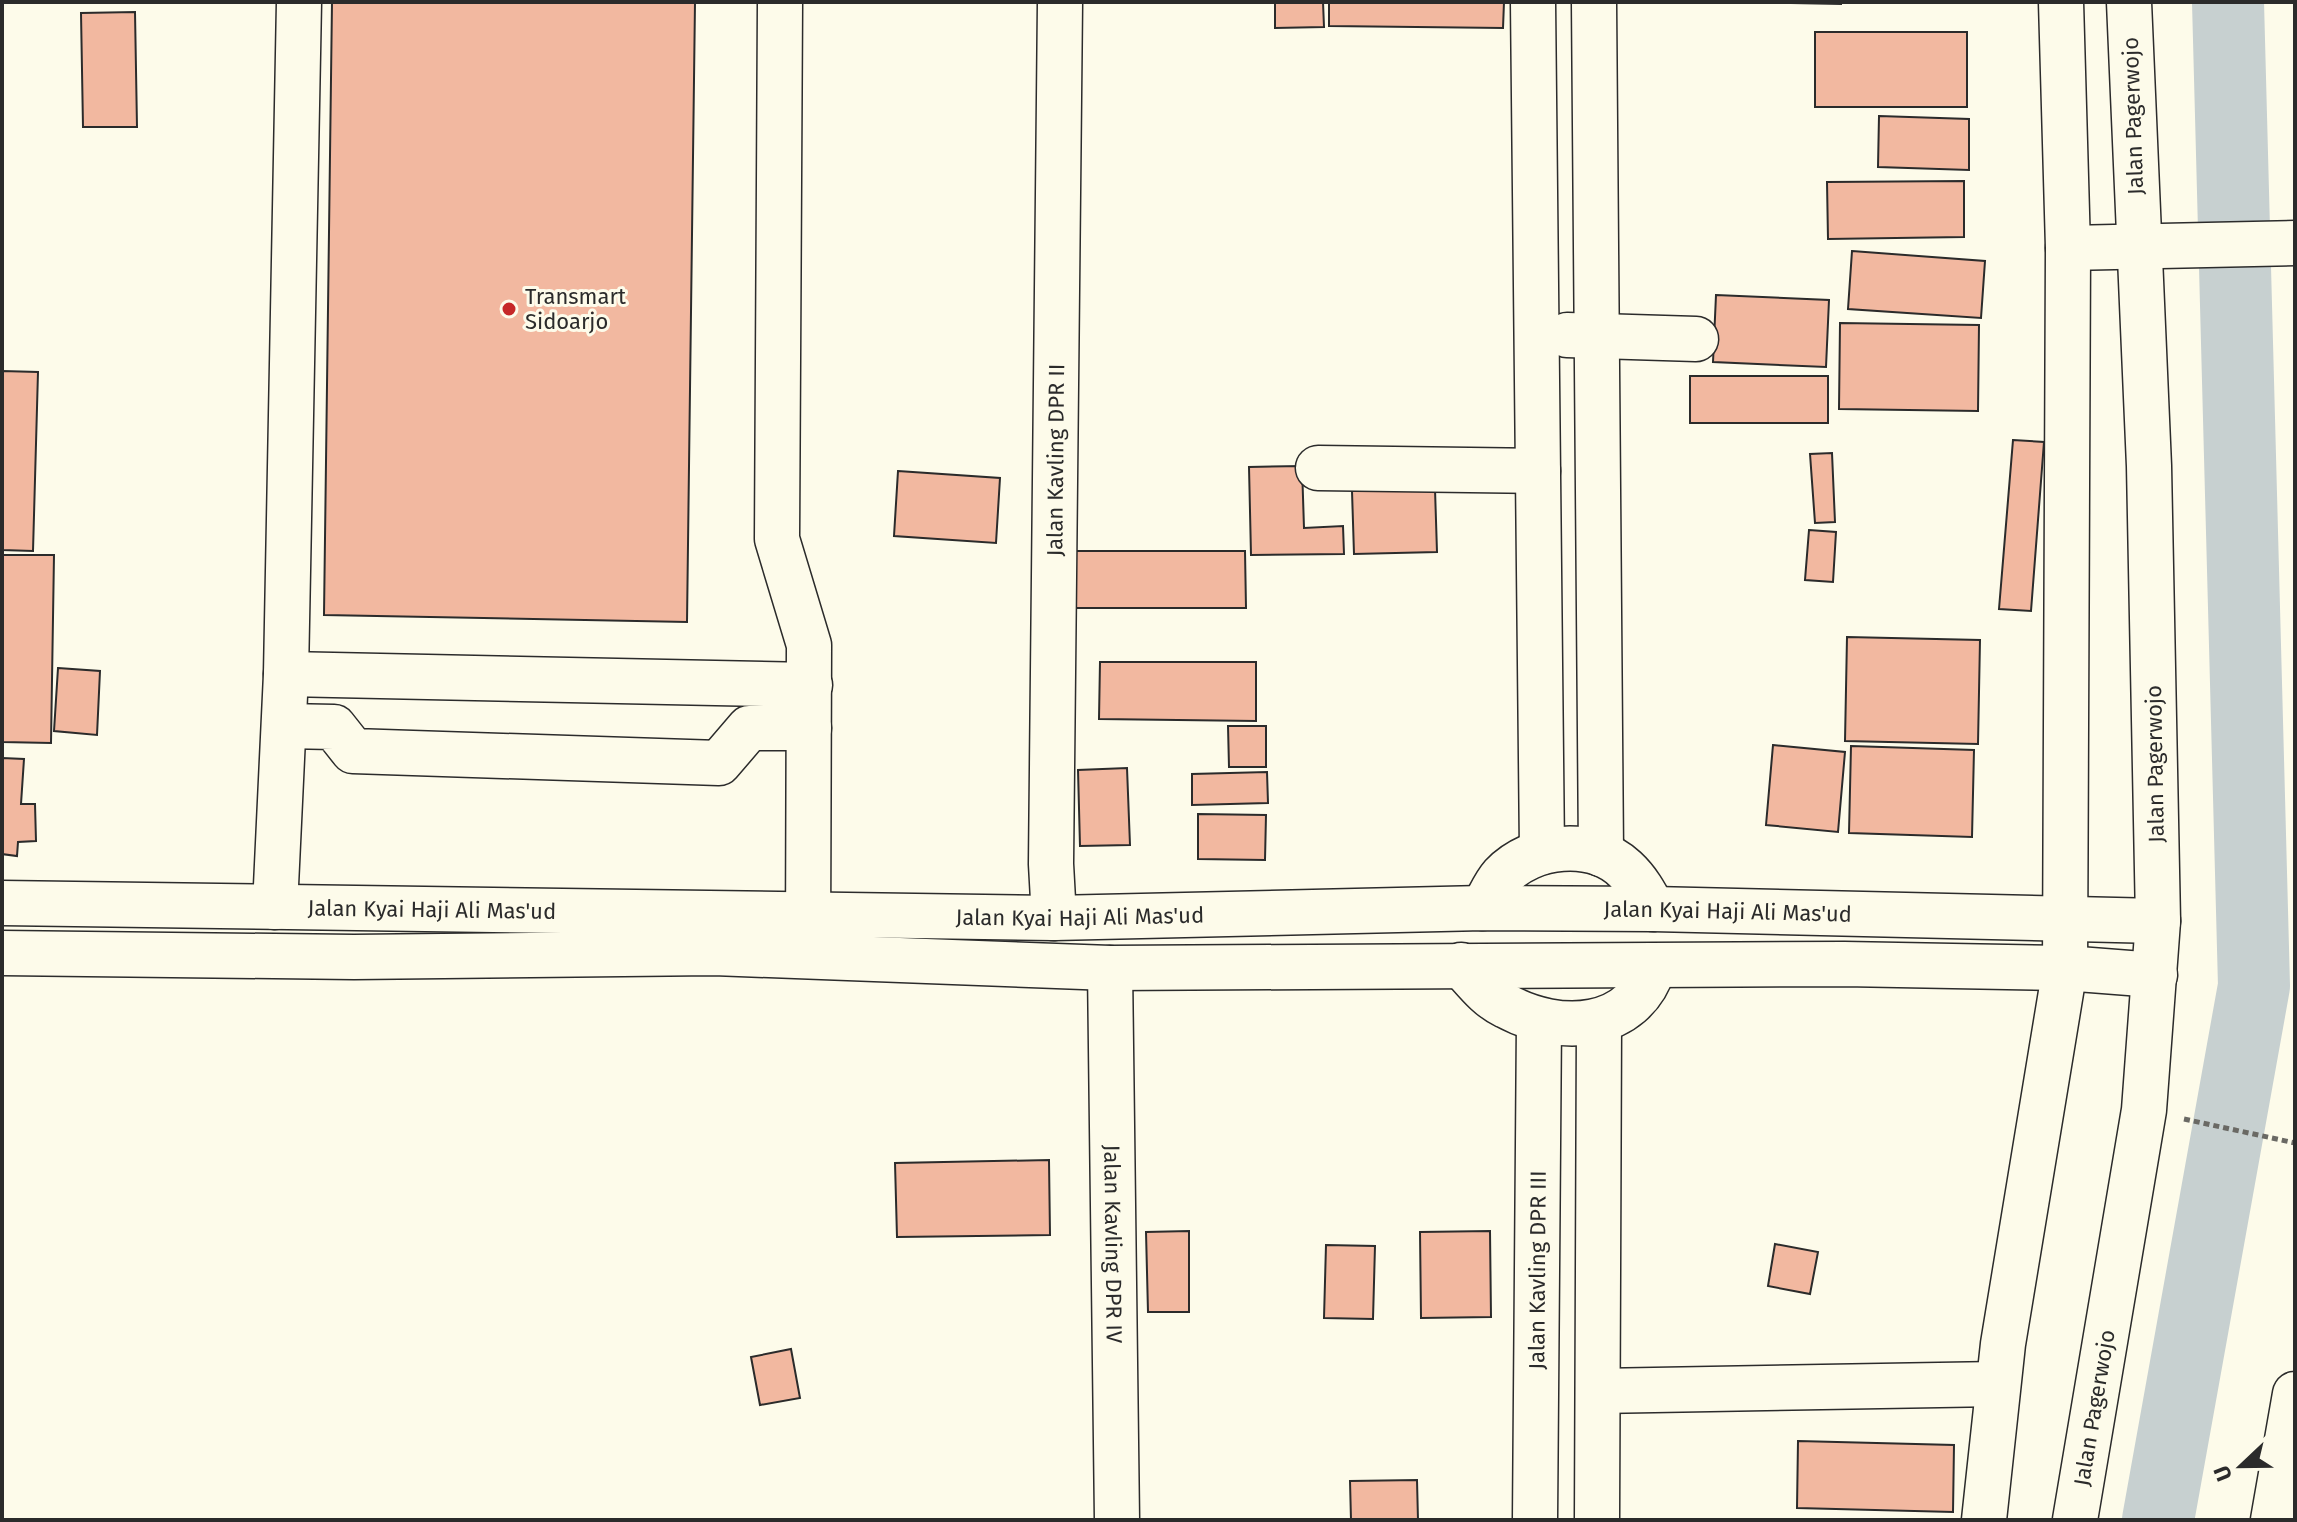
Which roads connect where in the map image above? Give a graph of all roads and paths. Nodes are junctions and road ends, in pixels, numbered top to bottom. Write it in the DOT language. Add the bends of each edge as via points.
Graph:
graph roads {
  1 [pos="299,2"];
  2 [pos="780,2"];
  3 [pos="1060,2"];
  4 [pos="1533,2"];
  5 [pos="1594,2"];
  6 [pos="2061,2"];
  7 [pos="2129,2"];
  8 [pos="2288,243"];
  9 [pos="2151,246"];
  10 [pos="2068,248"];
  11 [pos="1596,334"];
  12 [pos="1536,335"];
  13 [pos="1696,339"];
  14 [pos="1318,468"];
  15 [pos="1538,471"];
  16 [pos="286,674"];
  17 [pos="810,685"];
  18 [pos="285,726"];
  19 [pos="809,728"];
  20 [pos="1542,852"];
  21 [pos="1601,854"];
  22 [pos="2,903"];
  23 [pos="275,907"];
  24 [pos="358,908"];
  25 [pos="1483,908"];
  26 [pos="1653,909"];
  27 [pos="1054,918"];
  28 [pos="2067,920"];
  29 [pos="2158,921"];
  30 [pos="809,935"];
  31 [pos="2,953"];
  32 [pos="354,957"];
  33 [pos="1461,965"];
  34 [pos="1654,966"];
  35 [pos="1110,968"];
  36 [pos="2065,968"];
  37 [pos="2155,975"];
  38 [pos="1539,1020"];
  39 [pos="1599,1022"];
  40 [pos="2211,1125"];
  41 [pos="2295,1143"];
  42 [pos="1998,1384"];
  43 [pos="1598,1391"];
  44 [pos="2295,1394"];
  45 [pos="1117,1520"];
  46 [pos="1535,1520"];
  47 [pos="1597,1520"];
  48 [pos="1984,1520"];
  49 [pos="2075,1520"];
  50 [pos="2273,1520"];
  1 -- 16 [label="street"];
  2 -- 17 [label="street" via="777,539 809,645"];
  3 -- 27 [label="street, Jalan Kavling DPR II"];
  4 -- 12 [label="street"];
  5 -- 11 [label="street"];
  6 -- 10 [label="street"];
  7 -- 9 [label="street, Jalan Pagerwojo"];
  8 -- 9 [label="street"];
  9 -- 10 [label="street"];
  9 -- 29 [label="street, Jalan Pagerwojo" via="2149,466"];
  10 -- 28 [label="street"];
  11 -- 12 [label="street"];
  11 -- 13 [label="street"];
  11 -- 21 [label="street"];
  12 -- 15 [label="street"];
  14 -- 15 [label="street"];
  15 -- 20 [label="street"];
  16 -- 17 [label="street"];
  16 -- 18 [label="street"];
  17 -- 19 [label="street"];
  18 -- 19 [label="street" via="334,727 353,751 719,763 749,728"];
  18 -- 23 [label="street"];
  19 -- 30 [label="street"];
  20 -- 21 [label="street" via="1571,848"];
  20 -- 25 [label="street" via="1501,877"];
  21 -- 26 [label="street" via="1641,886"];
  22 -- 23 [label="street, Jalan Kyai Haji Ali Mas'ud"];
  23 -- 24 [label="street, Jalan Kyai Haji Ali Mas'ud"];
  24 -- 30 [label="street, Jalan Kyai Haji Ali Mas'ud"];
  24 -- 32 [label="street"];
  25 -- 26 [label="street, Jalan Kyai Haji Ali Mas'ud"];
  25 -- 27 [label="street, Jalan Kyai Haji Ali Mas'ud"];
  26 -- 28 [label="street, Jalan Kyai Haji Ali Mas'ud"];
  27 -- 30 [label="street, Jalan Kyai Haji Ali Mas'ud"];
  28 -- 29 [label="street, Jalan Kyai Haji Ali Mas'ud"];
  28 -- 36 [label="street"];
  29 -- 37 [label="street, Jalan Pagerwojo"];
  30 -- 32 [label="street, Jalan Kyai Haji Ali Mas'ud" via="714,953"];
  30 -- 35 [label="street, Jalan Kyai Haji Ali Mas'ud"];
  31 -- 32 [label="street, Jalan Kyai Haji Ali Mas'ud"];
  33 -- 34 [label="street, Jalan Kyai Haji Ali Mas'ud"];
  33 -- 35 [label="street, Jalan Kyai Haji Ali Mas'ud"];
  33 -- 38 [label="street" via="1487,994"];
  34 -- 36 [label="street, Jalan Kyai Haji Ali Mas'ud"];
  34 -- 39 [label="street" via="1638,998"];
  35 -- 45 [label="street, Jalan Kavling DPR IV"];
  36 -- 37 [label="street, Jalan Kyai Haji Ali Mas'ud"];
  36 -- 42 [label="street"];
  37 -- 49 [label="street, Jalan Pagerwojo" via="2142,1125"];
  38 -- 39 [label="street" via="1571,1026"];
  38 -- 46 [label="street, Jalan Kavling DPR III"];
  39 -- 43 [label="street"];
  40 -- 41 [label="path"];
  42 -- 43 [label="street"];
  42 -- 48 [label="street"];
  43 -- 47 [label="street"];
  44 -- 50 [label="street"];
}
